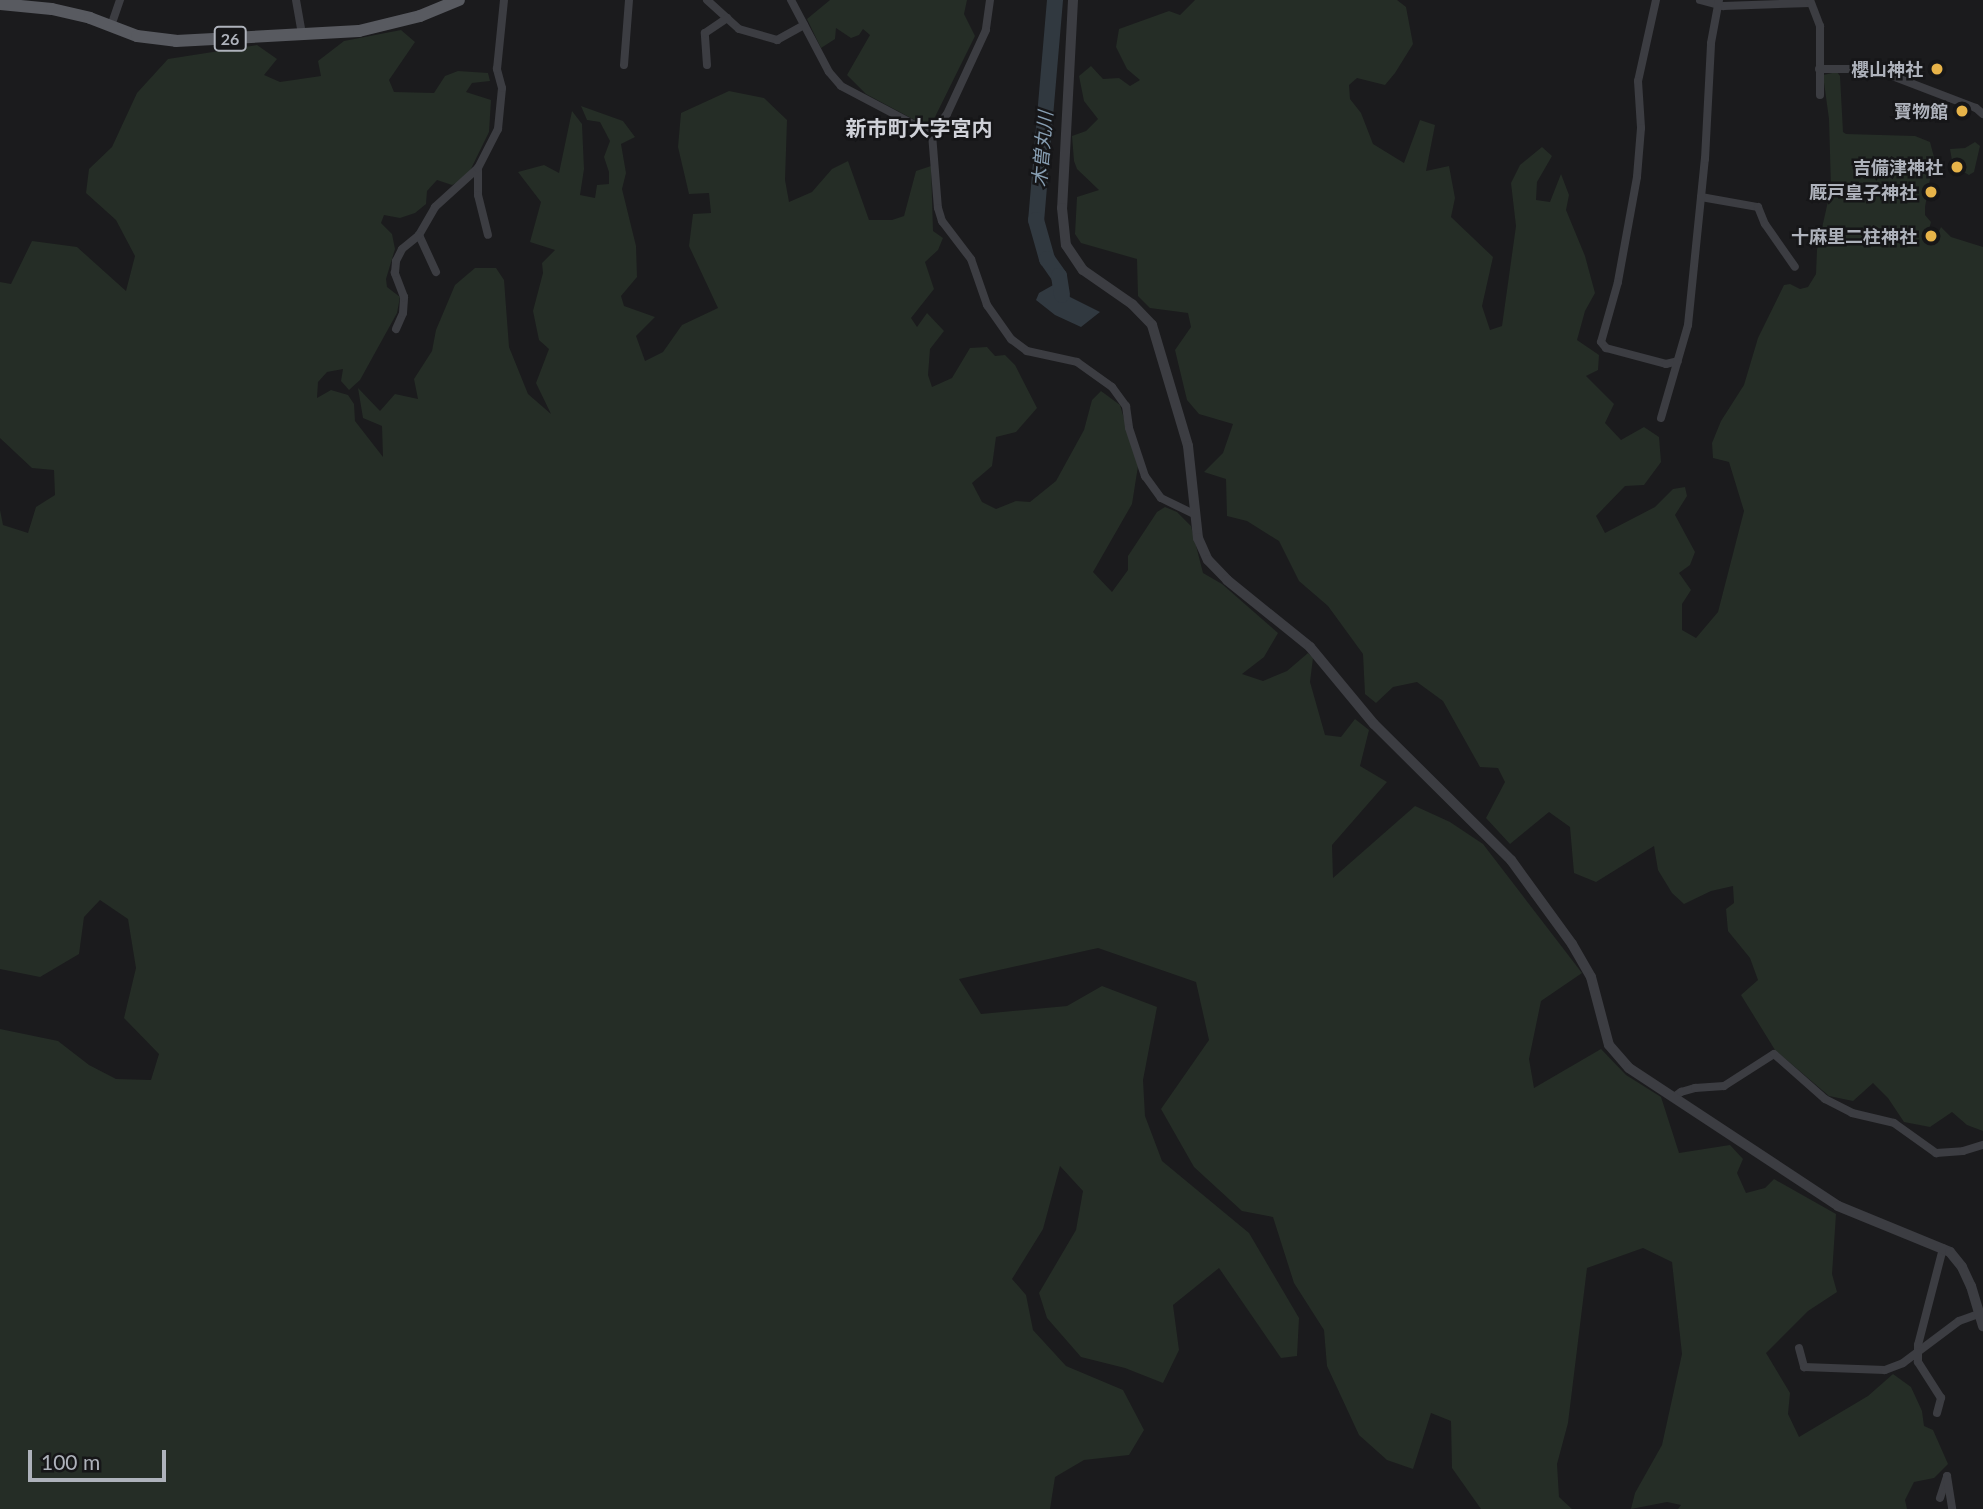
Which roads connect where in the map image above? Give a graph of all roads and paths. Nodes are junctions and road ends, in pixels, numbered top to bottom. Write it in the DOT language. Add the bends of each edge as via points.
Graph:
graph roads {
  1 [pos="120,0"];
  2 [pos="296,0"];
  3 [pos="459,0"];
  4 [pos="504,0"];
  5 [pos="629,0"];
  6 [pos="707,0"];
  7 [pos="791,0"];
  8 [pos="990,0"];
  9 [pos="1073,0"];
  10 [pos="1656,0"];
  11 [pos="1700,0"];
  12 [pos="1718,1"];
  13 [pos="1810,1"];
  14 [pos="0,4"];
  15 [pos="727,18"];
  16 [pos="804,25"];
  17 [pos="111,26"];
  18 [pos="302,35"];
  19 [pos="624,65"];
  20 [pos="707,65"];
  21 [pos="1819,69"];
  22 [pos="1820,95"];
  23 [pos="1983,114"];
  24 [pos="932,134"];
  25 [pos="478,168"];
  26 [pos="1701,197"];
  27 [pos="419,235"];
  28 [pos="488,236"];
  29 [pos="1795,267"];
  30 [pos="436,272"];
  31 [pos="396,329"];
  32 [pos="1678,361"];
  33 [pos="1661,418"];
  34 [pos="1194,514"];
  35 [pos="1674,1097"];
  36 [pos="1983,1145"];
  37 [pos="1943,1248"];
  38 [pos="1978,1314"];
  39 [pos="1983,1326"];
  40 [pos="1799,1348"];
  41 [pos="1918,1352"];
  42 [pos="1937,1413"];
  43 [pos="1940,1499"];
  44 [pos="1952,1509"];
  1 -- 17 [label="street"];
  2 -- 18 [label="street"];
  3 -- 18 [label="main road, 26" via="421,16 359,31"];
  4 -- 25 [label="street" via="497,69 502,88 498,129"];
  5 -- 19 [label="street"];
  6 -- 15 [label="street"];
  7 -- 16 [label="street"];
  8 -- 24 [label="street" via="986,30 947,114"];
  9 -- 34 [label="street" via="1062,208 1066,245 1083,270 1132,304 1152,325 1188,446"];
  10 -- 32 [label="street" via="1638,81 1637,177 1618,282 1601,342 1606,348 1666,364"];
  11 -- 12 [label="street"];
  12 -- 13 [label="street" via="1723,6"];
  12 -- 26 [label="street"];
  13 -- 21 [label="street" via="1820,26"];
  14 -- 17 [label="main road, 26" via="52,9"];
  15 -- 16 [label="street" via="739,29 777,40"];
  15 -- 20 [label="street" via="705,33"];
  16 -- 24 [label="street" via="829,72 842,86"];
  17 -- 18 [label="main road, 26" via="137,36 176,41"];
  21 -- 22 [label="street"];
  21 -- 23 [label="street" via="1888,74"];
  24 -- 34 [label="street" via="937,208 971,260 987,305 1000,325 1027,351 1077,362 1112,387 1126,406 1145,476 1161,498"];
  25 -- 27 [label="street" via="435,207"];
  25 -- 28 [label="street" via="478,195"];
  26 -- 29 [label="street" via="1758,207"];
  26 -- 32 [label="street" via="1688,325"];
  27 -- 30 [label="street"];
  27 -- 31 [label="street" via="396,261 395,273 404,297"];
  32 -- 33 [label="street"];
  34 -- 35 [label="street" via="1208,559 1227,580 1310,647 1374,724 1511,860 1591,977 1609,1045 1629,1068"];
  35 -- 36 [label="street" via="1695,1088 1724,1086 1774,1054 1825,1099 1852,1113 1894,1123 1936,1153"];
  35 -- 37 [label="street" via="1838,1206"];
  37 -- 38 [label="street" via="1962,1267"];
  37 -- 41 [label="street"];
  38 -- 39 [label="street"];
  38 -- 41 [label="street" via="1959,1321"];
  40 -- 41 [label="street" via="1804,1367 1818,1368 1885,1370"];
  41 -- 42 [label="street" via="1917,1362 1941,1398"];
  43 -- 44 [label="street" via="1948,1476"];
}
